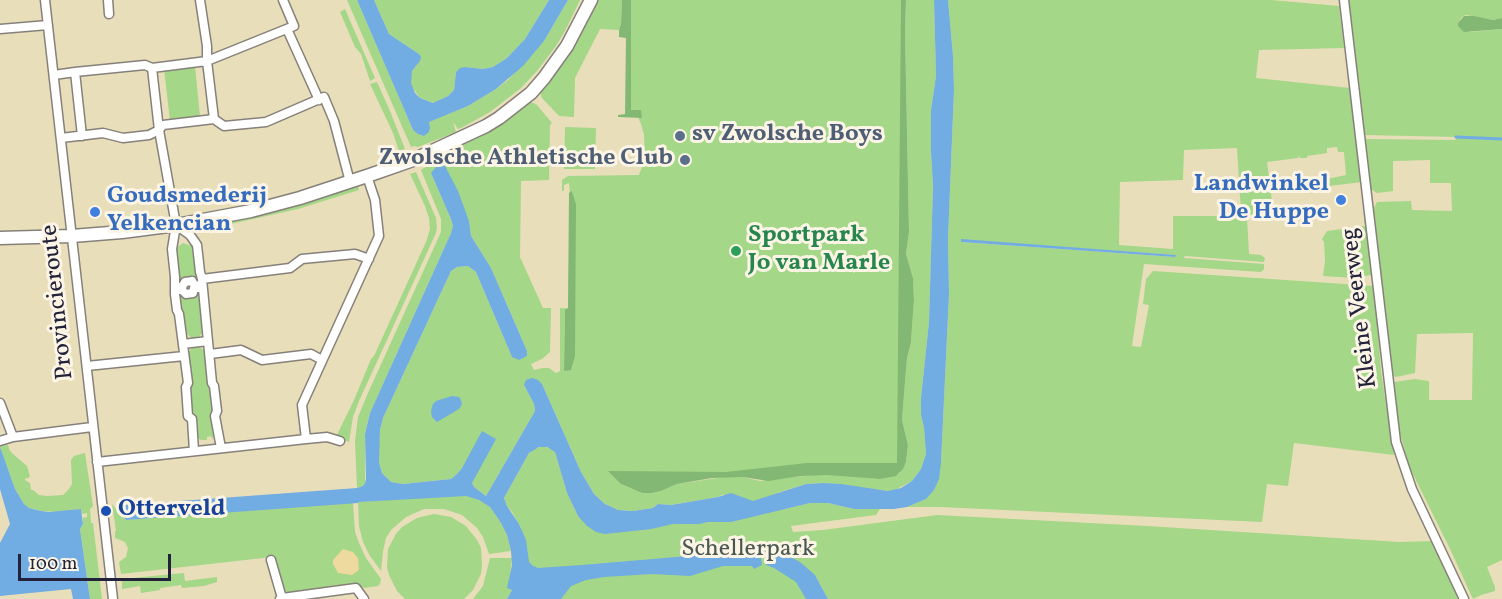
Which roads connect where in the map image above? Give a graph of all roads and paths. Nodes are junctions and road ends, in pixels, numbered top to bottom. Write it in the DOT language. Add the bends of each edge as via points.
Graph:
graph roads {
  1 [pos="45,0"];
  2 [pos="108,0"];
  3 [pos="200,0"];
  4 [pos="283,0"];
  5 [pos="591,0"];
  6 [pos="1344,0"];
  7 [pos="110,14"];
  8 [pos="48,25"];
  9 [pos="288,29"];
  10 [pos="0,30"];
  11 [pos="207,62"];
  12 [pos="152,68"];
  13 [pos="75,72"];
  14 [pos="54,75"];
  15 [pos="319,100"];
  16 [pos="214,119"];
  17 [pos="159,130"];
  18 [pos="82,136"];
  19 [pos="61,138"];
  20 [pos="367,177"];
  21 [pos="350,182"];
  22 [pos="176,225"];
  23 [pos="72,236"];
  24 [pos="0,238"];
  25 [pos="196,245"];
  26 [pos="172,249"];
  27 [pos="369,259"];
  28 [pos="202,279"];
  29 [pos="208,341"];
  30 [pos="183,344"];
  31 [pos="210,354"];
  32 [pos="184,356"];
  33 [pos="322,360"];
  34 [pos="87,366"];
  35 [pos="0,403"];
  36 [pos="92,427"];
  37 [pos="13,437"];
  38 [pos="306,438"];
  39 [pos="0,441"];
  40 [pos="340,441"];
  41 [pos="221,448"];
  42 [pos="194,451"];
  43 [pos="97,462"];
  44 [pos="271,560"];
  45 [pos="281,598"];
  46 [pos="113,599"];
  47 [pos="364,599"];
  48 [pos="1464,599"];
  1 -- 8 [label="street, Provincieroute"];
  2 -- 7 [label="street"];
  3 -- 11 [label="street"];
  4 -- 9 [label="street" via="294,26"];
  5 -- 20 [label="street" via="554,65 531,93 511,109 474,132"];
  6 -- 48 [label="street, Kleine Veerweg" via="1396,442 1412,489"];
  8 -- 10 [label="street"];
  8 -- 14 [label="street, Provincieroute"];
  9 -- 11 [label="street"];
  9 -- 15 [label="street"];
  11 -- 12 [label="street"];
  11 -- 16 [label="street"];
  12 -- 13 [label="street" via="145,65"];
  12 -- 17 [label="street"];
  13 -- 14 [label="street"];
  13 -- 18 [label="street"];
  14 -- 19 [label="street, Provincieroute"];
  15 -- 16 [label="street" via="266,122 224,126"];
  15 -- 21 [label="street" via="324,98 334,121"];
  16 -- 17 [label="street" via="163,124"];
  17 -- 18 [label="street" via="123,138 103,133"];
  17 -- 22 [label="street"];
  18 -- 19 [label="street"];
  19 -- 23 [label="street, Provincieroute"];
  20 -- 21 [label="street"];
  20 -- 27 [label="street" via="375,200 379,236"];
  21 -- 22 [label="street" via="250,211"];
  22 -- 23 [label="street"];
  22 -- 25 [label="street"];
  22 -- 26 [label="street"];
  23 -- 24 [label="street"];
  23 -- 34 [label="street, Provincieroute"];
  25 -- 26 [label="street" via="184,239"];
  25 -- 28 [label="street"];
  26 -- 30 [label="street"];
  27 -- 28 [label="street" via="355,254 302,259 290,268"];
  27 -- 33 [label="street"];
  28 -- 29 [label="street"];
  29 -- 30 [label="street"];
  29 -- 31 [label="street"];
  30 -- 32 [label="street"];
  31 -- 33 [label="street" via="241,350 262,360 311,354"];
  31 -- 41 [label="street"];
  32 -- 34 [label="street"];
  32 -- 42 [label="street"];
  33 -- 38 [label="street" via="302,405"];
  34 -- 36 [label="street, Provincieroute"];
  35 -- 37 [label="street"];
  36 -- 37 [label="street"];
  36 -- 43 [label="street, Provincieroute"];
  37 -- 39 [label="street"];
  38 -- 40 [label="street"];
  38 -- 41 [label="street"];
  41 -- 42 [label="street"];
  42 -- 43 [label="street"];
  43 -- 46 [label="street, Provincieroute"];
  44 -- 45 [label="street"];
  45 -- 47 [label="street" via="356,588"];
}
